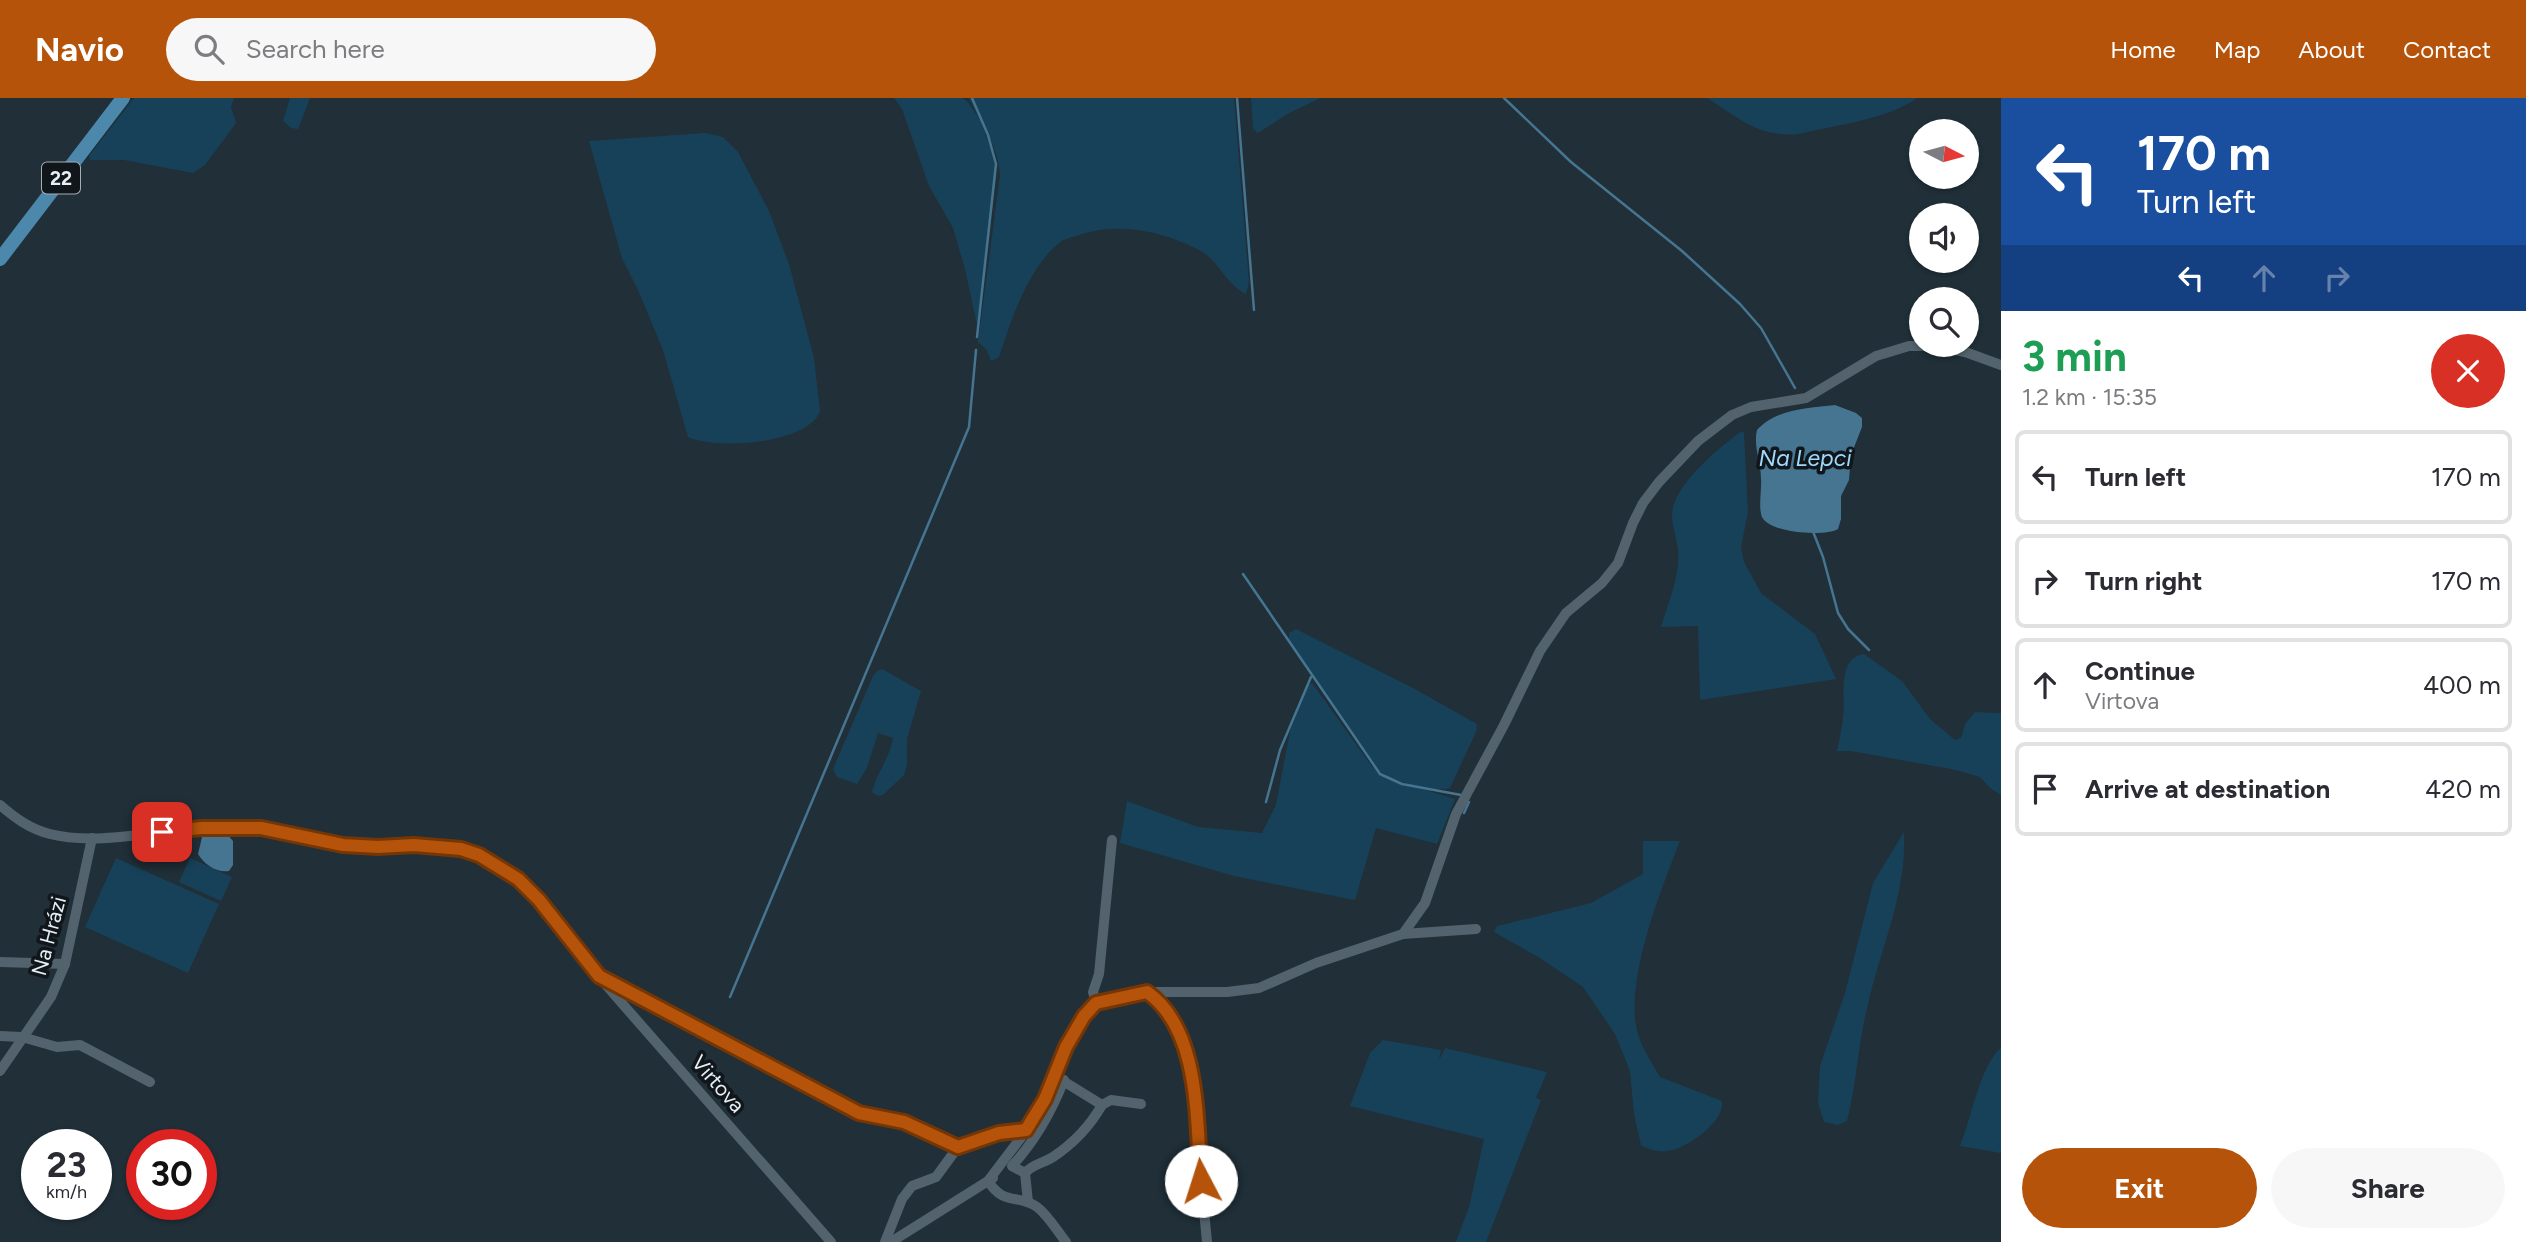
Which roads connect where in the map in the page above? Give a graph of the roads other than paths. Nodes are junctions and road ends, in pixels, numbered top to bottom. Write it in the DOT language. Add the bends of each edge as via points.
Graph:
graph roads {
  1 [pos="122,98"];
  2 [pos="0,259"];
  3 [pos="2001,365"];
  4 [pos="0,805"];
  5 [pos="92,838"];
  6 [pos="1112,840"];
  7 [pos="1476,929"];
  8 [pos="1403,934"];
  9 [pos="0,962"];
  10 [pos="65,964"];
  11 [pos="599,976"];
  12 [pos="1174,991"];
  13 [pos="1147,992"];
  14 [pos="1096,1003"];
  15 [pos="1163,1005"];
  16 [pos="0,1036"];
  17 [pos="22,1037"];
  18 [pos="0,1071"];
  19 [pos="1060,1078"];
  20 [pos="150,1082"];
  21 [pos="1141,1104"];
  22 [pos="1102,1105"];
  23 [pos="1026,1130"];
  24 [pos="958,1147"];
  25 [pos="1012,1166"];
  26 [pos="1025,1173"];
  27 [pos="988,1181"];
  28 [pos="1028,1202"];
  29 [pos="831,1242"];
  30 [pos="885,1242"];
  31 [pos="891,1242"];
  32 [pos="1066,1242"];
  33 [pos="1207,1242"];
  1 -- 2 [label="main road, 22"];
  3 -- 8 [label="street" via="1938,346 1909,346 1877,356 1806,398 1751,407 1732,415 1698,442 1643,503 1618,563 1566,613 1540,651 1456,814 1426,903"];
  4 -- 5 [label="street, Virtova" via="23,824 50,834"];
  5 -- 10 [label="street, Na Hrázi"];
  5 -- 11 [label="street, Virtova" via="236,827 362,847 461,849 518,879"];
  6 -- 14 [label="street" via="1093,992"];
  7 -- 8 [label="street"];
  8 -- 12 [label="street" via="1259,988"];
  9 -- 10 [label="street"];
  10 -- 17 [label="street, Na Hrázi" via="51,997"];
  11 -- 24 [label="street" via="859,1113 904,1122"];
  11 -- 29 [label="street, Virtova"];
  12 -- 13 [label="street"];
  12 -- 15 [label="street"];
  13 -- 14 [label="street"];
  13 -- 15 [label="street"];
  14 -- 19 [label="street" via="1066,1047"];
  15 -- 33 [label="street" via="1189,1054"];
  16 -- 17 [label="street"];
  17 -- 18 [label="street, Na Hrázi"];
  17 -- 20 [label="street" via="57,1047 80,1045"];
  19 -- 22 [label="street"];
  19 -- 23 [label="street"];
  19 -- 25 [label="street" via="1054,1107 1033,1143"];
  21 -- 22 [label="street" via="1111,1100"];
  22 -- 26 [label="street" via="1089,1127"];
  23 -- 24 [label="street" via="999,1133"];
  23 -- 27 [label="street"];
  24 -- 30 [label="street" via="936,1177 912,1186 902,1199"];
  25 -- 26 [label="street"];
  25 -- 27 [label="street"];
  26 -- 28 [label="street"];
  27 -- 28 [label="street" via="1007,1199"];
  27 -- 31 [label="street"];
  28 -- 32 [label="street"];
}
